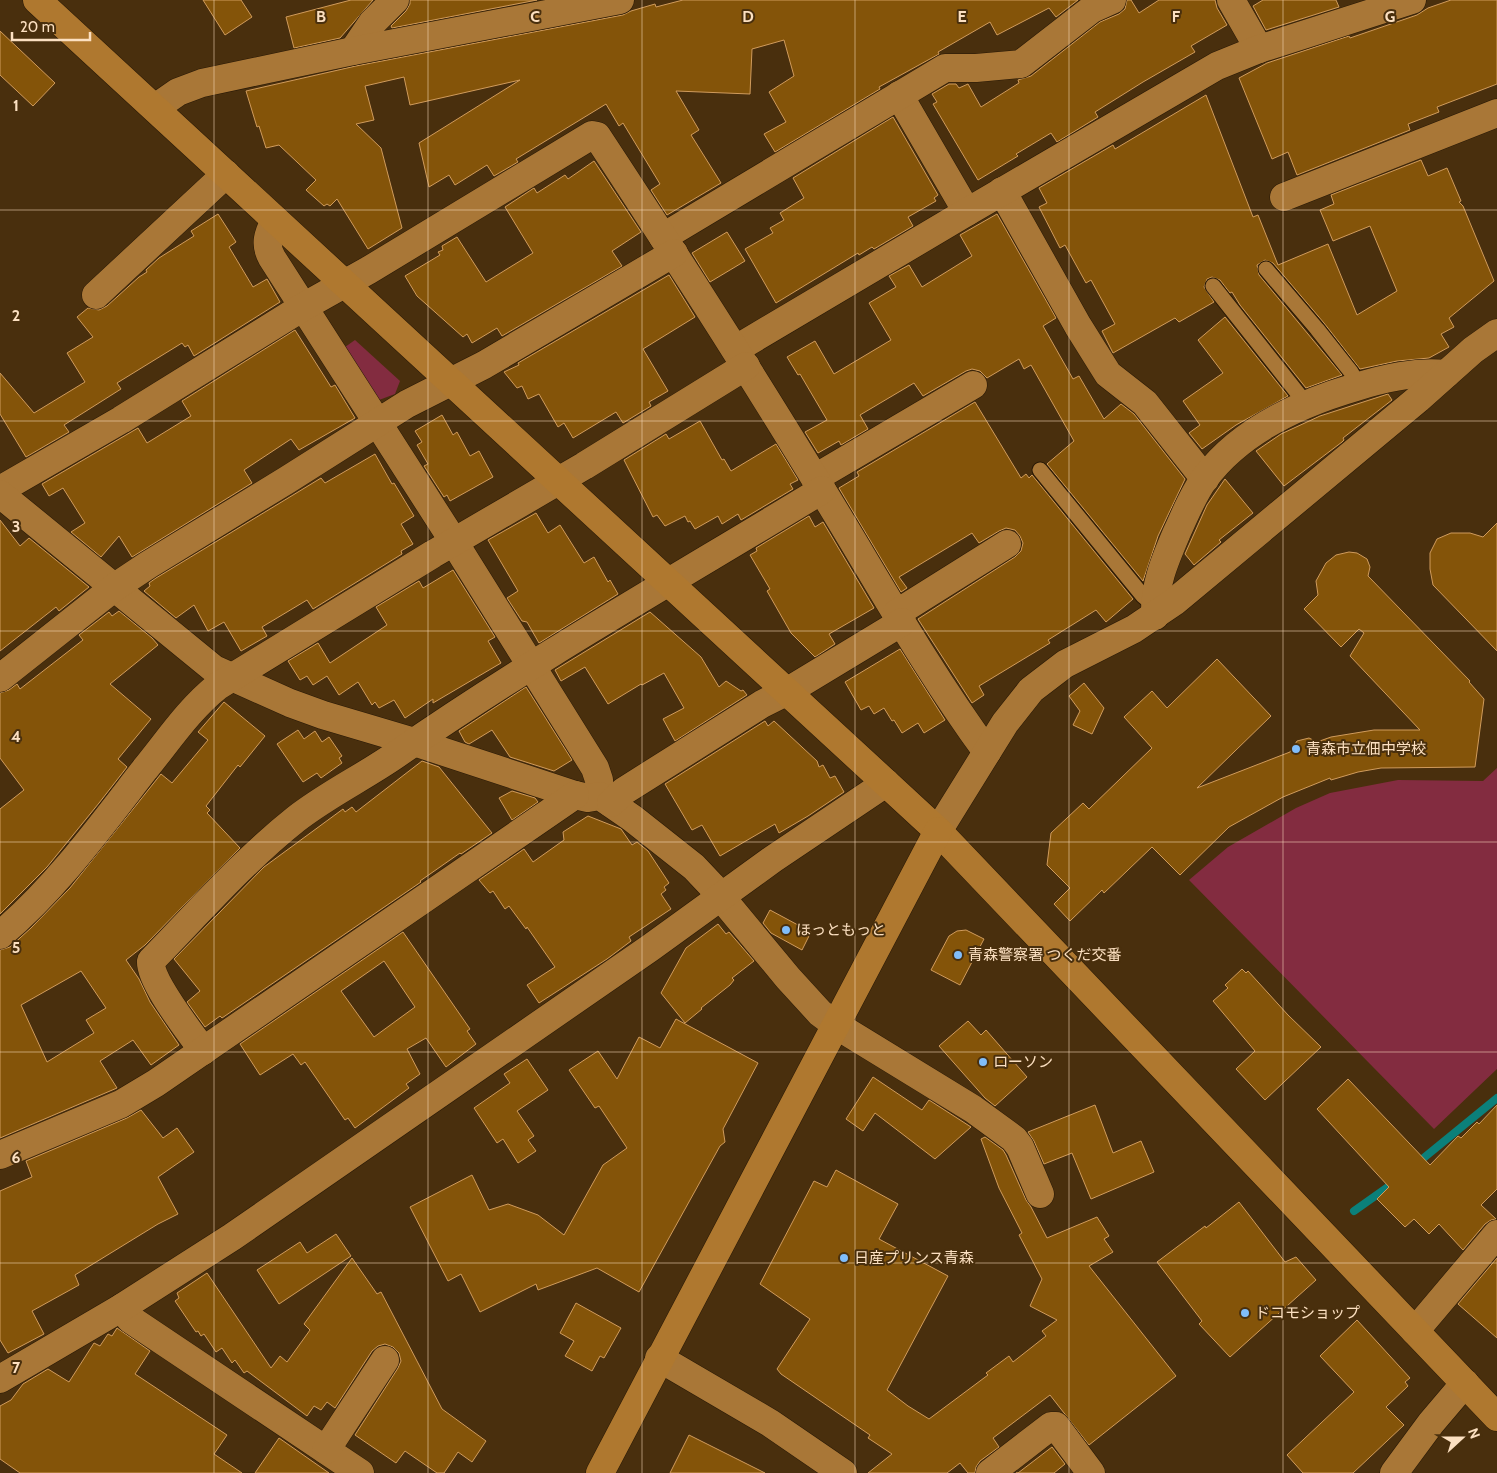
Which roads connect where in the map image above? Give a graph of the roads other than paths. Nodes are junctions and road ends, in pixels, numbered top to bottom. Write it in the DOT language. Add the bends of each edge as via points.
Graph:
graph roads {
  1 [pos="37,0"];
  2 [pos="395,0"];
  3 [pos="620,0"];
  4 [pos="1112,0"];
  5 [pos="1231,0"];
  6 [pos="1412,0"];
  7 [pos="1259,48"];
  8 [pos="353,51"];
  9 [pos="899,95"];
  10 [pos="155,108"];
  11 [pos="1497,113"];
  12 [pos="226,174"];
  13 [pos="1002,191"];
  14 [pos="1284,197"];
  15 [pos="967,212"];
  16 [pos="276,220"];
  17 [pos="668,245"];
  18 [pos="1266,269"];
  19 [pos="344,283"];
  20 [pos="1213,286"];
  21 [pos="96,295"];
  22 [pos="303,307"];
  23 [pos="1495,339"];
  24 [pos="741,358"];
  25 [pos="1446,374"];
  26 [pos="450,381"];
  27 [pos="973,385"];
  28 [pos="1359,386"];
  29 [pos="1307,405"];
  30 [pos="377,423"];
  31 [pos="1040,470"];
  32 [pos="1205,478"];
  33 [pos="558,480"];
  34 [pos="819,484"];
  35 [pos="0,492"];
  36 [pos="454,542"];
  37 [pos="1008,544"];
  38 [pos="670,582"];
  39 [pos="114,588"];
  40 [pos="1155,611"];
  41 [pos="899,617"];
  42 [pos="531,665"];
  43 [pos="0,678"];
  44 [pos="231,678"];
  45 [pos="788,691"];
  46 [pos="414,742"];
  47 [pos="986,752"];
  48 [pos="886,784"];
  49 [pos="595,798"];
  50 [pos="938,830"];
  51 [pos="721,897"];
  52 [pos="0,935"];
  53 [pos="836,1025"];
  54 [pos="203,1050"];
  55 [pos="0,1155"];
  56 [pos="1040,1194"];
  57 [pos="1497,1234"];
  58 [pos="121,1308"];
  59 [pos="1415,1331"];
  60 [pos="659,1358"];
  61 [pos="385,1360"];
  62 [pos="0,1380"];
  63 [pos="1465,1382"];
  64 [pos="1497,1417"];
  65 [pos="326,1450"];
  66 [pos="360,1473"];
  67 [pos="600,1473"];
  68 [pos="843,1473"];
  69 [pos="990,1473"];
  70 [pos="1091,1473"];
  71 [pos="1394,1473"];
  1 -- 10 [label="street"];
  2 -- 8 [label="street" via="372,23"];
  3 -- 8 [label="street"];
  4 -- 9 [label="street" via="1092,9 1021,64 945,68"];
  5 -- 7 [label="street"];
  6 -- 7 [label="street"];
  7 -- 13 [label="street" via="1217,66"];
  8 -- 10 [label="street" via="188,87"];
  9 -- 15 [label="street"];
  9 -- 17 [label="street"];
  10 -- 12 [label="street"];
  11 -- 14 [label="street"];
  12 -- 16 [label="street"];
  12 -- 21 [label="street"];
  13 -- 15 [label="street"];
  13 -- 32 [label="street" via="1108,374 1144,403"];
  15 -- 24 [label="street"];
  16 -- 19 [label="street"];
  16 -- 22 [label="street" via="270,231 268,250"];
  17 -- 19 [label="street" via="597,136 592,135"];
  17 -- 24 [label="street"];
  17 -- 26 [label="street" via="484,365"];
  18 -- 28 [label="lane" via="1323,336"];
  19 -- 22 [label="street"];
  19 -- 26 [label="street"];
  20 -- 29 [label="lane"];
  22 -- 30 [label="street"];
  22 -- 35 [label="street"];
  23 -- 25 [label="street"];
  24 -- 33 [label="street" via="584,466"];
  24 -- 34 [label="street"];
  25 -- 28 [label="street" via="1412,374"];
  25 -- 40 [label="street" via="1174,602"];
  26 -- 30 [label="street"];
  26 -- 33 [label="street"];
  27 -- 34 [label="street"];
  28 -- 29 [label="street"];
  29 -- 32 [label="street" via="1241,442"];
  30 -- 36 [label="street"];
  30 -- 39 [label="street"];
  31 -- 40 [label="lane"];
  32 -- 40 [label="street" via="1164,560 1155,594"];
  33 -- 36 [label="street"];
  33 -- 38 [label="street"];
  34 -- 38 [label="street"];
  34 -- 41 [label="street"];
  35 -- 39 [label="street"];
  36 -- 42 [label="street"];
  36 -- 44 [label="street"];
  37 -- 41 [label="street"];
  38 -- 42 [label="street"];
  38 -- 45 [label="street"];
  39 -- 43 [label="street"];
  39 -- 44 [label="street" via="214,670"];
  40 -- 47 [label="street" via="1134,629 1079,656 1047,677 1020,702"];
  41 -- 45 [label="street"];
  41 -- 47 [label="street"];
  42 -- 46 [label="street"];
  42 -- 49 [label="street" via="594,768 599,780"];
  44 -- 46 [label="street" via="324,715"];
  44 -- 52 [label="street" via="207,695 58,877"];
  45 -- 48 [label="street"];
  45 -- 49 [label="street" via="624,791"];
  46 -- 49 [label="street"];
  46 -- 54 [label="street" via="294,821 254,856 151,961 162,990"];
  47 -- 50 [label="street"];
  48 -- 50 [label="street"];
  48 -- 51 [label="street"];
  49 -- 51 [label="street" via="666,844 694,867"];
  49 -- 54 [label="street"];
  50 -- 53 [label="street"];
  50 -- 59 [label="street"];
  51 -- 53 [label="street" via="788,978"];
  51 -- 58 [label="street" via="232,1237"];
  53 -- 56 [label="street" via="973,1109 1014,1140"];
  53 -- 60 [label="street"];
  54 -- 55 [label="street" via="121,1104"];
  57 -- 59 [label="street"];
  58 -- 62 [label="street"];
  58 -- 65 [label="street" via="130,1319"];
  59 -- 63 [label="street"];
  60 -- 67 [label="street"];
  60 -- 68 [label="street" via="770,1423"];
  61 -- 65 [label="street"];
  63 -- 64 [label="street"];
  63 -- 71 [label="street"];
  65 -- 66 [label="street"];
  69 -- 70 [label="street" via="1051,1426 1056,1426"];
}
